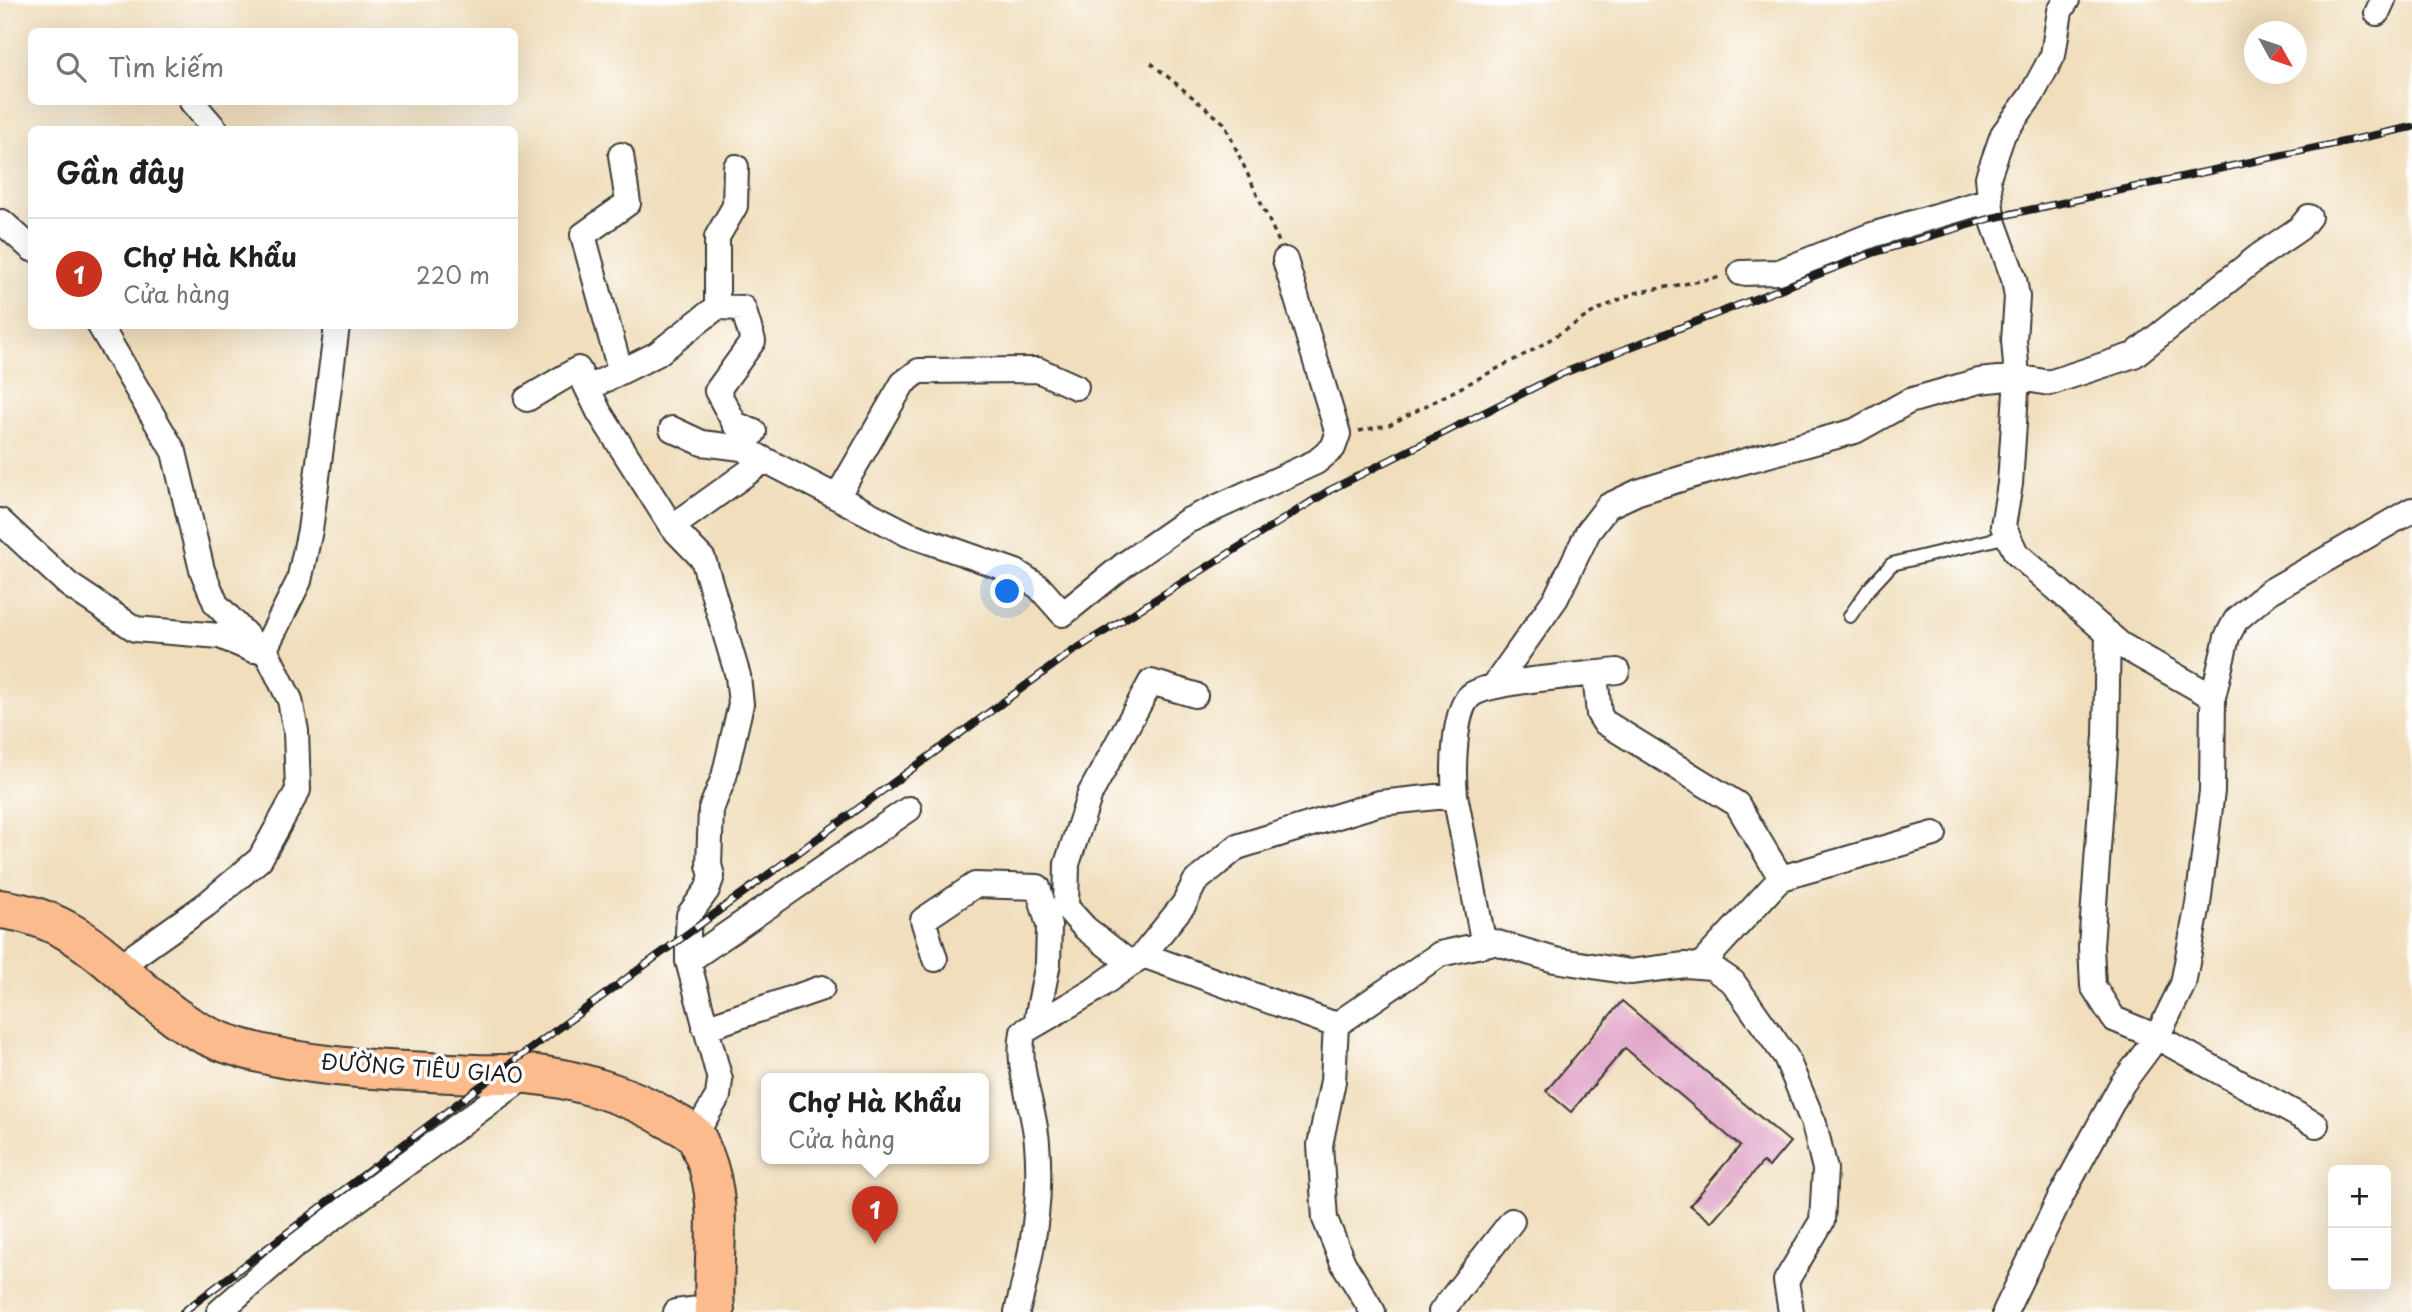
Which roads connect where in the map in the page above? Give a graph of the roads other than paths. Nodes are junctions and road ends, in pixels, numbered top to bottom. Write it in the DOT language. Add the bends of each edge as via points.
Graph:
graph roads {
  1 [pos="2067,0"];
  2 [pos="195,105"];
  3 [pos="213,126"];
  4 [pos="621,155"];
  5 [pos="736,167"];
  6 [pos="1990,200"];
  7 [pos="2309,217"];
  8 [pos="2,222"];
  9 [pos="28,245"];
  10 [pos="1285,260"];
  11 [pos="1741,273"];
  12 [pos="718,307"];
  13 [pos="102,329"];
  14 [pos="337,329"];
  15 [pos="620,370"];
  16 [pos="2017,377"];
  17 [pos="1076,387"];
  18 [pos="588,388"];
  19 [pos="527,399"];
  20 [pos="672,429"];
  21 [pos="742,448"];
  22 [pos="765,460"];
  23 [pos="837,497"];
  24 [pos="2412,510"];
  25 [pos="0,520"];
  26 [pos="671,527"];
  27 [pos="2008,536"];
  28 [pos="1850,616"];
  29 [pos="2108,633"];
  30 [pos="259,650"];
  31 [pos="1494,686"];
  32 [pos="1195,695"];
  33 [pos="2213,696"];
  34 [pos="1455,795"];
  35 [pos="909,809"];
  36 [pos="1934,834"];
  37 [pos="1781,878"];
  38 [pos="0,909"];
  39 [pos="1074,915"];
  40 [pos="1049,926"];
  41 [pos="1484,945"];
  42 [pos="935,959"];
  43 [pos="1137,960"];
  44 [pos="688,961"];
  45 [pos="120,966"];
  46 [pos="1700,966"];
  47 [pos="822,988"];
  48 [pos="1036,1024"];
  49 [pos="1336,1025"];
  50 [pos="705,1028"];
  51 [pos="2157,1037"];
  52 [pos="528,1074"];
  53 [pos="2316,1125"];
  54 [pos="695,1135"];
  55 [pos="1512,1222"];
  56 [pos="714,1309"];
  57 [pos="221,1311"];
  58 [pos="676,1312"];
  59 [pos="1017,1312"];
  60 [pos="1373,1312"];
  61 [pos="1441,1312"];
  62 [pos="1791,1312"];
  63 [pos="2005,1312"];
  1 -- 6 [label="street" via="2060,11 2053,55 2003,134 1988,177"];
  2 -- 3 [label="street"];
  4 -- 15 [label="street" via="628,202 583,235"];
  5 -- 12 [label="street" via="735,206 717,237"];
  6 -- 11 [label="street" via="1872,235 1779,272"];
  6 -- 16 [label="street" via="2017,297"];
  7 -- 16 [label="street" via="2134,355 2049,383"];
  8 -- 9 [label="street"];
  10 -- 23 [label="street" via="1338,434 1332,448 1316,462 1187,522 1063,614 1039,587 1016,572 908,534"];
  12 -- 15 [label="street" via="657,354"];
  12 -- 21 [label="street" via="743,308 753,341 717,391 735,424 754,432"];
  13 -- 30 [label="street" via="174,452 202,570 216,604"];
  14 -- 30 [label="street" via="299,581"];
  15 -- 18 [label="street"];
  16 -- 27 [label="street" via="2003,526"];
  16 -- 31 [label="street" via="1979,381 1909,401 1855,431 1637,492 1608,506 1588,532 1556,598"];
  17 -- 23 [label="street" via="1038,370 919,371 903,383"];
  18 -- 19 [label="street" via="578,369"];
  18 -- 26 [label="street"];
  20 -- 21 [label="street" via="702,443"];
  21 -- 22 [label="street"];
  22 -- 23 [label="street"];
  22 -- 26 [label="street"];
  24 -- 33 [label="street" via="2269,592 2236,620 2227,637"];
  25 -- 30 [label="street" via="69,585 135,629 220,636"];
  26 -- 44 [label="street" via="703,559 738,676 741,705 724,777 711,809 712,876 708,890 689,915"];
  27 -- 28 [label="lane" via="1892,564"];
  27 -- 29 [label="street" via="2015,553"];
  29 -- 33 [label="street" via="2121,645"];
  29 -- 51 [label="street" via="2106,735 2091,947 2093,986 2113,1019"];
  30 -- 45 [label="street" via="290,700 298,790 260,859"];
  31 -- 34 [label="street" via="1470,696 1460,712"];
  31 -- 37 [label="street" via="1606,672 1599,714 1604,722 1737,804"];
  32 -- 39 [label="street" via="1151,682 1110,753 1090,794 1067,864 1066,907"];
  33 -- 51 [label="street" via="2212,791 2198,904 2183,984"];
  34 -- 41 [label="street"];
  34 -- 43 [label="street" via="1380,803 1237,847 1195,882 1184,904"];
  35 -- 44 [label="street"];
  36 -- 37 [label="street"];
  37 -- 46 [label="street"];
  38 -- 45 [label="highway, ĐƯỜNG TIÊU GIAO" via="30,913 71,930"];
  39 -- 40 [label="street"];
  39 -- 43 [label="street"];
  40 -- 42 [label="street" via="1038,887 975,885 923,920"];
  40 -- 48 [label="street" via="1048,963"];
  41 -- 46 [label="street" via="1494,942 1555,960 1630,972"];
  41 -- 49 [label="street" via="1440,954"];
  43 -- 48 [label="street"];
  43 -- 49 [label="street"];
  44 -- 50 [label="street"];
  45 -- 52 [label="highway, ĐƯỜNG TIÊU GIAO" via="181,1021 228,1044 264,1054 363,1068"];
  46 -- 62 [label="street" via="1711,967 1733,982 1786,1058 1814,1124 1825,1169 1822,1221 1786,1281"];
  47 -- 50 [label="street"];
  48 -- 59 [label="street" via="1023,1032 1018,1055 1037,1140 1039,1187 1034,1246"];
  49 -- 60 [label="street" via="1333,1081 1320,1145 1325,1219 1343,1263"];
  50 -- 54 [label="street" via="720,1080 718,1096"];
  51 -- 53 [label="street"];
  51 -- 63 [label="street" via="2122,1084"];
  52 -- 54 [label="highway, ĐƯỜNG TIÊU GIAO" via="611,1092 653,1109"];
  52 -- 57 [label="street" via="292,1248"];
  54 -- 56 [label="highway" via="712,1176 717,1206"];
  55 -- 61 [label="street"];
  56 -- 58 [label="street"];
}
